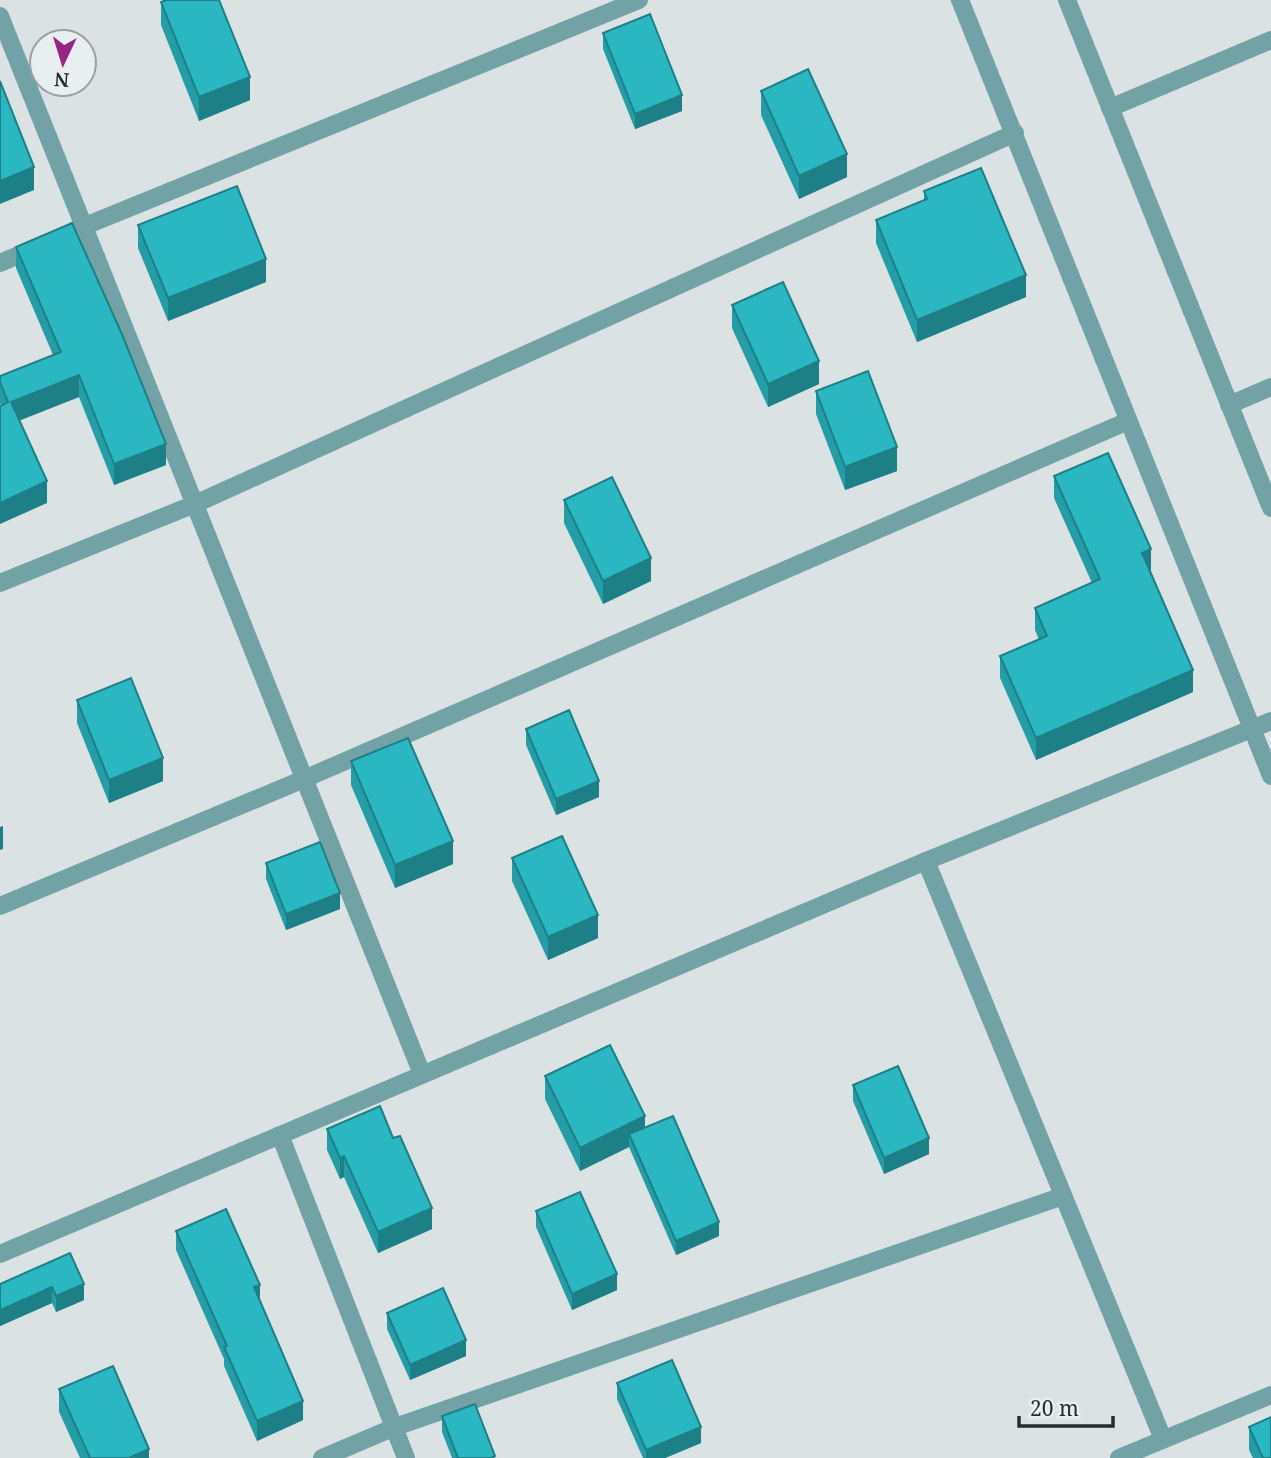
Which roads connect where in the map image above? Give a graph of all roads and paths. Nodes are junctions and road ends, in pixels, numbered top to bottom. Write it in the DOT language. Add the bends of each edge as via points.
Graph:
graph roads {
  1 [pos="639,0"];
  2 [pos="960,0"];
  3 [pos="1067,0"];
  4 [pos="0,16"];
  5 [pos="1271,40"];
  6 [pos="1110,108"];
  7 [pos="1015,133"];
  8 [pos="84,227"];
  9 [pos="0,263"];
  10 [pos="1271,387"];
  11 [pos="1230,405"];
  12 [pos="1129,421"];
  13 [pos="195,504"];
  14 [pos="1271,508"];
  15 [pos="0,583"];
  16 [pos="1271,721"];
  17 [pos="1252,730"];
  18 [pos="1271,776"];
  19 [pos="304,779"];
  20 [pos="926,860"];
  21 [pos="0,906"];
  22 [pos="422,1074"];
  23 [pos="280,1135"];
  24 [pos="1063,1196"];
  25 [pos="0,1254"];
  26 [pos="1271,1395"];
  27 [pos="395,1427"];
  28 [pos="1163,1439"];
  29 [pos="322,1458"];
  30 [pos="406,1458"];
  31 [pos="1119,1458"];
  1 -- 8 [label="street"];
  2 -- 7 [label="street"];
  3 -- 6 [label="street"];
  4 -- 8 [label="street"];
  5 -- 6 [label="street"];
  6 -- 11 [label="street"];
  7 -- 12 [label="street"];
  7 -- 13 [label="street"];
  8 -- 9 [label="street"];
  8 -- 13 [label="street"];
  10 -- 11 [label="street"];
  11 -- 14 [label="street"];
  12 -- 17 [label="street"];
  12 -- 19 [label="street"];
  13 -- 15 [label="street"];
  13 -- 19 [label="street"];
  16 -- 17 [label="street"];
  17 -- 18 [label="street"];
  17 -- 20 [label="street"];
  19 -- 21 [label="street"];
  19 -- 22 [label="street"];
  20 -- 22 [label="street"];
  20 -- 24 [label="street"];
  22 -- 23 [label="street"];
  23 -- 25 [label="street"];
  23 -- 27 [label="street"];
  24 -- 27 [label="street"];
  24 -- 28 [label="street"];
  26 -- 28 [label="street"];
  27 -- 29 [label="street"];
  27 -- 30 [label="street"];
  28 -- 31 [label="street"];
}
